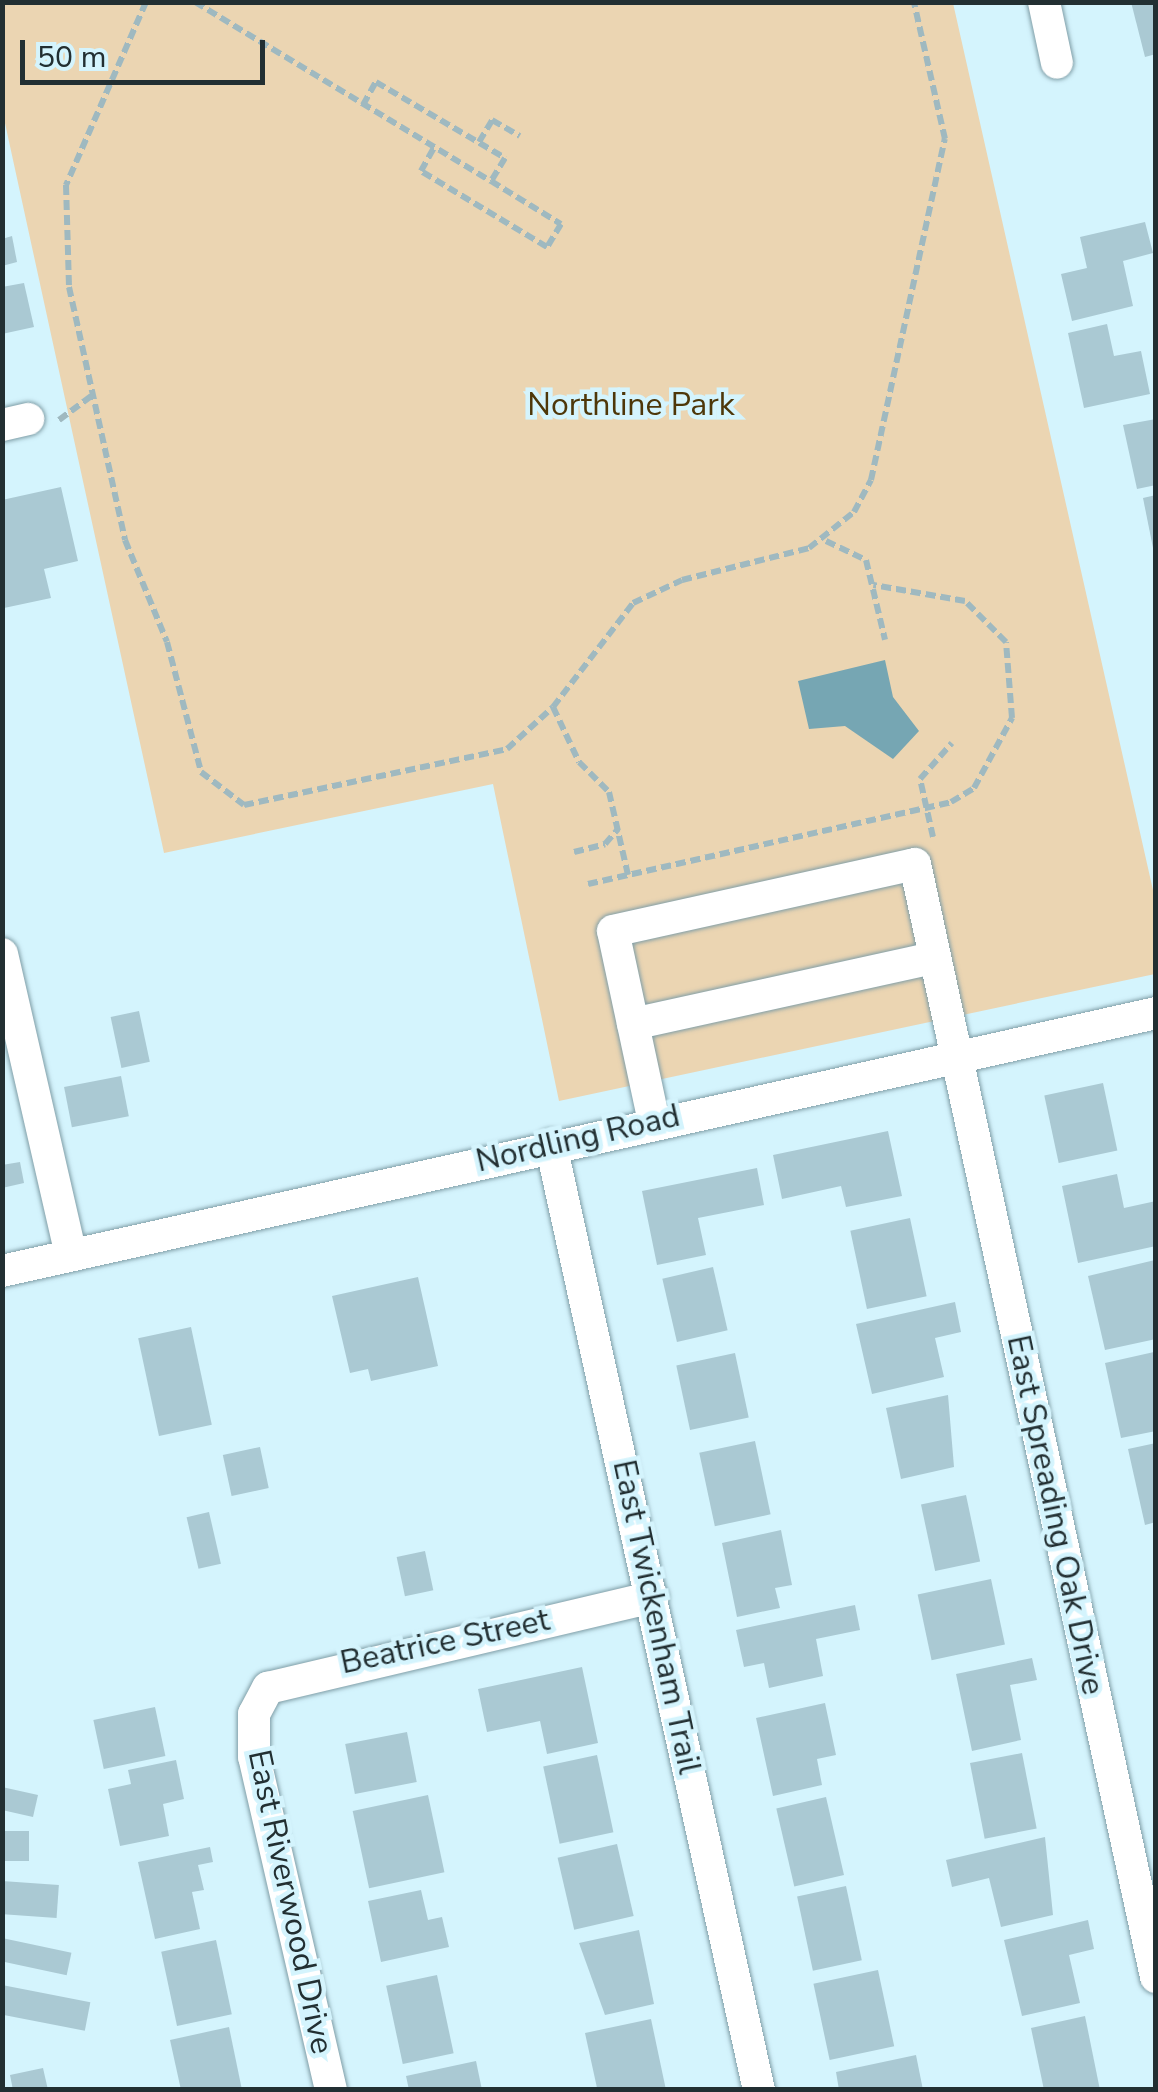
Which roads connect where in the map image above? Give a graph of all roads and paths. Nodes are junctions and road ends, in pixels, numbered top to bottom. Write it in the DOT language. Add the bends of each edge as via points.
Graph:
graph roads {
  1 [pos="146,2"];
  2 [pos="195,2"];
  3 [pos="914,2"];
  4 [pos="1044,2"];
  5 [pos="1057,62"];
  6 [pos="363,104"];
  7 [pos="520,136"];
  8 [pos="479,142"];
  9 [pos="434,148"];
  10 [pos="491,182"];
  11 [pos="826,541"];
  12 [pos="873,585"];
  13 [pos="885,640"];
  14 [pos="553,707"];
  15 [pos="952,743"];
  16 [pos="926,807"];
  17 [pos="618,829"];
  18 [pos="574,852"];
  19 [pos="628,875"];
  20 [pos="588,884"];
  21 [pos="2,954"];
  22 [pos="934,958"];
  23 [pos="1156,1013"];
  24 [pos="633,1024"];
  25 [pos="955,1054"];
  26 [pos="654,1122"];
  27 [pos="551,1145"];
  28 [pos="71,1256"];
  29 [pos="2,1270"];
  30 [pos="652,1596"];
  31 [pos="254,1714"];
  32 [pos="1156,1977"];
  33 [pos="331,2090"];
  34 [pos="759,2090"];
  1 -- 14 [label="path" via="86,130 64,224 124,540 167,642 200,772 244,804 309,793 507,749"];
  2 -- 6 [label="path"];
  3 -- 11 [label="path" via="943,156 870,480"];
  4 -- 5 [label="street"];
  6 -- 8 [label="path" via="376,82"];
  6 -- 9 [label="path"];
  7 -- 8 [label="path" via="492,120"];
  8 -- 10 [label="path" via="504,158"];
  9 -- 10 [label="path"];
  9 -- 10 [label="path" via="421,171 547,247 561,224"];
  11 -- 12 [label="path" via="866,560"];
  11 -- 14 [label="path" via="644,596"];
  12 -- 13 [label="path"];
  12 -- 16 [label="path" via="965,601 997,627 1010,660 1016,687 1002,749 974,788"];
  14 -- 17 [label="path" via="580,762 609,792"];
  15 -- 16 [label="path" via="920,778"];
  16 -- 19 [label="path"];
  17 -- 18 [label="path" via="605,844"];
  17 -- 19 [label="path"];
  19 -- 20 [label="path"];
  21 -- 28 [label="street"];
  22 -- 24 [label="street"];
  22 -- 24 [label="street, East Spreading Oak Drive" via="914,864 613,931"];
  22 -- 25 [label="street, East Spreading Oak Drive"];
  23 -- 25 [label="street, Nordling Road"];
  24 -- 26 [label="street"];
  25 -- 26 [label="street, Nordling Road"];
  25 -- 32 [label="street, East Spreading Oak Drive"];
  26 -- 27 [label="street, Nordling Road"];
  27 -- 28 [label="street, Nordling Road"];
  27 -- 30 [label="street, East Twickenham Trail"];
  28 -- 29 [label="street, Nordling Road"];
  30 -- 31 [label="street, Beatrice Street" via="287,1677"];
  30 -- 34 [label="street, East Twickenham Trail"];
  31 -- 33 [label="street, East Riverwood Drive" via="254,1757"];
}
